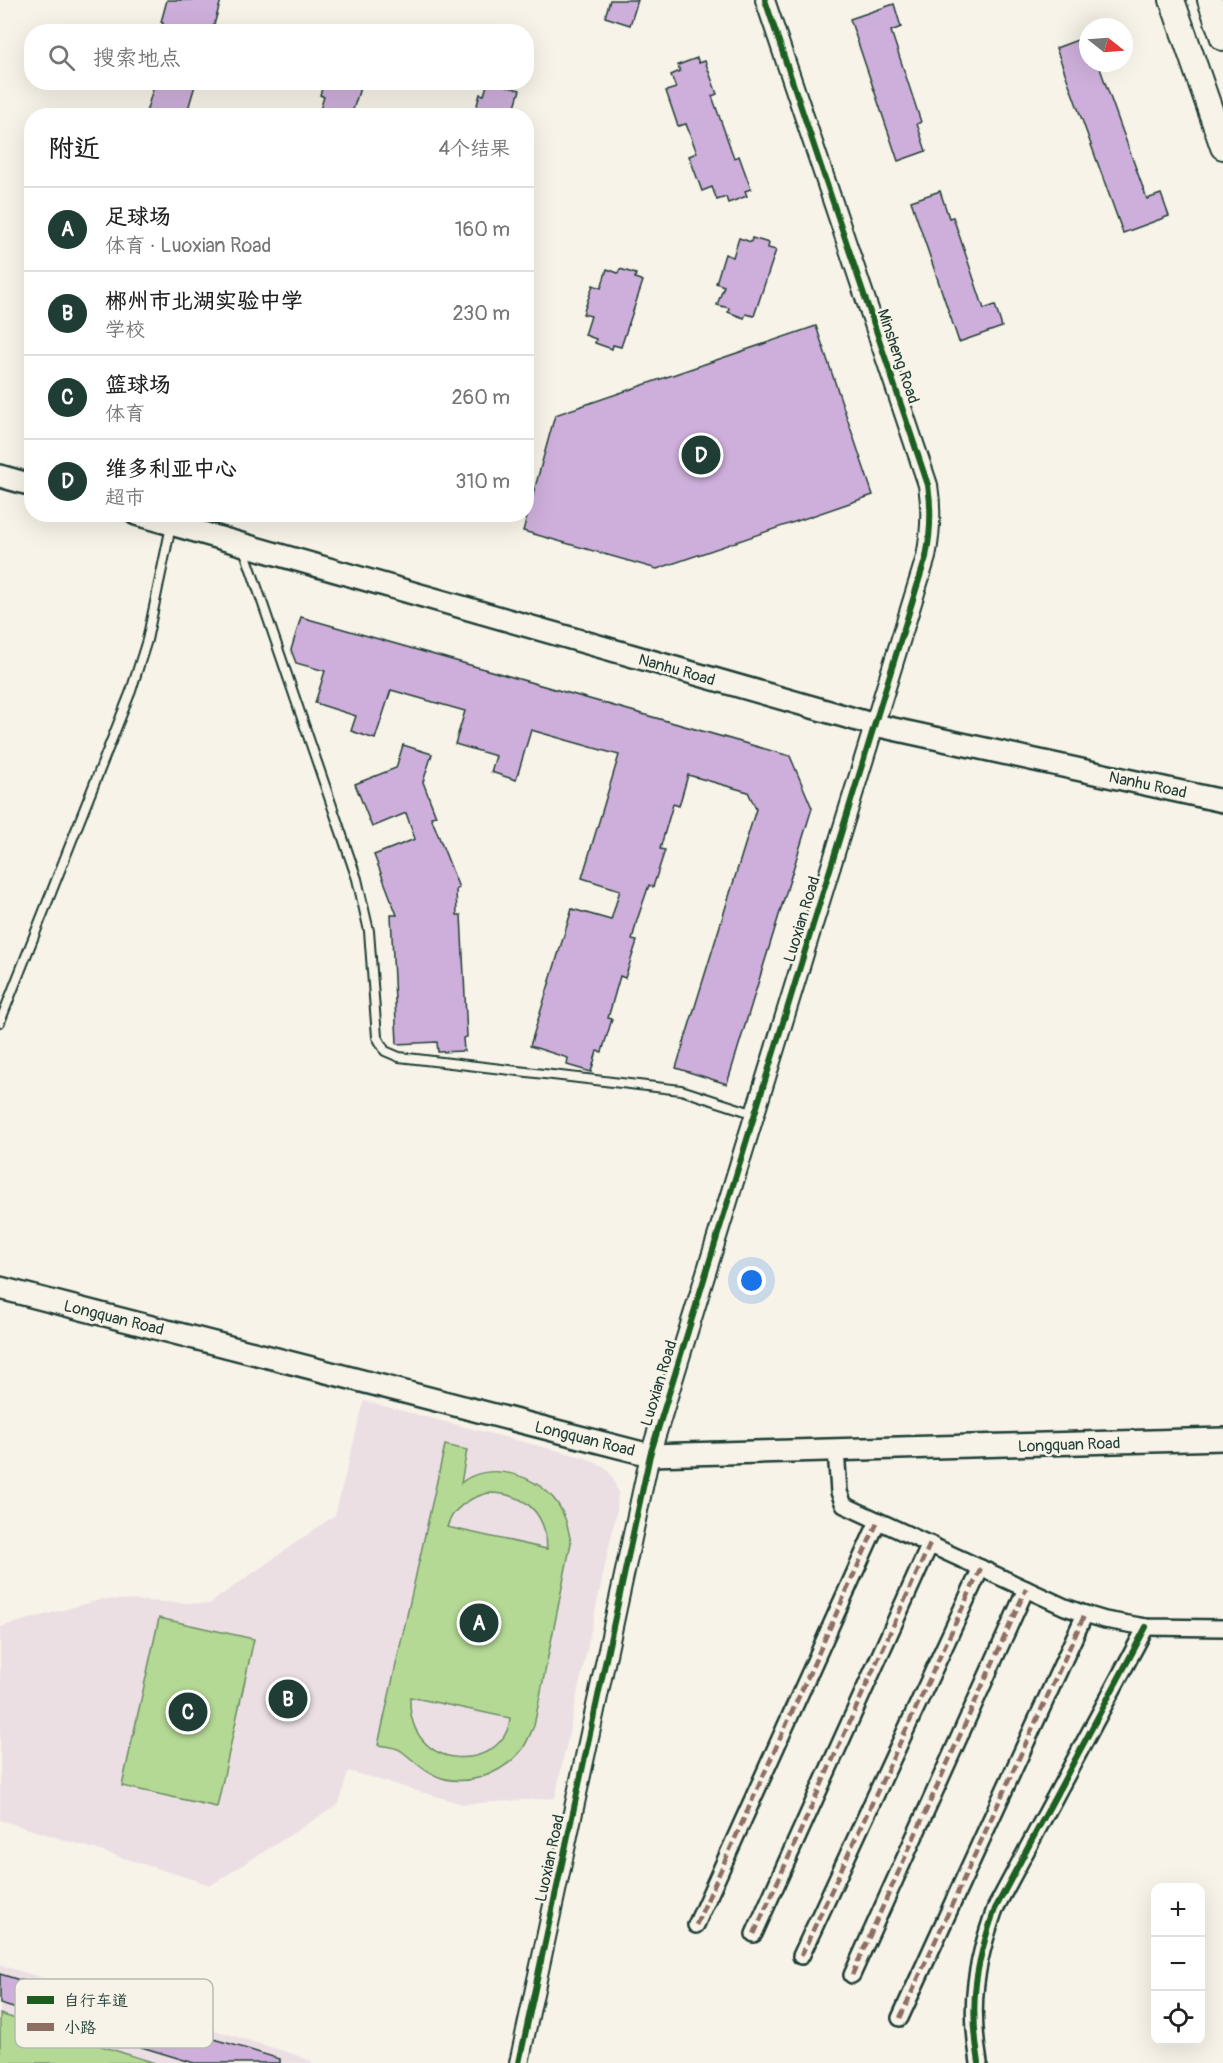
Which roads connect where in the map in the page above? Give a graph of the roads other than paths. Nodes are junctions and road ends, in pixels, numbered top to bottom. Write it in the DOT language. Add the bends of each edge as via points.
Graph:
graph roads {
  1 [pos="765,0"];
  2 [pos="1172,0"];
  3 [pos="1210,0"];
  4 [pos="1223,38"];
  5 [pos="1223,147"];
  6 [pos="0,476"];
  7 [pos="24,483"];
  8 [pos="161,522"];
  9 [pos="171,525"];
  10 [pos="242,545"];
  11 [pos="875,725"];
  12 [pos="1223,801"];
  13 [pos="3,1008"];
  14 [pos="0,1022"];
  15 [pos="755,1114"];
  16 [pos="0,1288"];
  17 [pos="1223,1439"];
  18 [pos="836,1450"];
  19 [pos="650,1455"];
  20 [pos="878,1521"];
  21 [pos="930,1544"];
  22 [pos="981,1568"];
  23 [pos="1026,1589"];
  24 [pos="1085,1614"];
  25 [pos="1146,1626"];
  26 [pos="1223,1628"];
  27 [pos="696,1925"];
  28 [pos="754,1934"];
  29 [pos="801,1956"];
  30 [pos="852,1976"];
  31 [pos="900,2018"];
  32 [pos="519,2063"];
  33 [pos="979,2063"];
  1 -- 11 [label="street, Minsheng Road" via="932,506 926,557"];
  2 -- 5 [label="main road"];
  3 -- 4 [label="main road"];
  6 -- 7 [label="main road"];
  8 -- 9 [label="main road, Nanhu Road"];
  9 -- 10 [label="main road, Nanhu Road"];
  9 -- 13 [label="lane" via="137,674"];
  10 -- 11 [label="main road, Nanhu Road"];
  10 -- 15 [label="lane" via="357,879 369,931 377,1037 385,1051 399,1058 681,1090"];
  11 -- 12 [label="main road, Nanhu Road"];
  11 -- 15 [label="street, Luoxian Road"];
  13 -- 14 [label="lane"];
  15 -- 19 [label="street, Luoxian Road"];
  16 -- 19 [label="main road, Longquan Road"];
  17 -- 18 [label="main road, Longquan Road"];
  18 -- 19 [label="main road, Longquan Road"];
  18 -- 20 [label="street" via="842,1502"];
  19 -- 32 [label="street, Luoxian Road"];
  20 -- 21 [label="street"];
  20 -- 27 [label="street"];
  21 -- 22 [label="street"];
  21 -- 28 [label="street"];
  22 -- 23 [label="street"];
  22 -- 29 [label="street"];
  23 -- 24 [label="street"];
  23 -- 30 [label="street"];
  24 -- 25 [label="street"];
  24 -- 31 [label="street"];
  25 -- 26 [label="street"];
  25 -- 33 [label="street" via="995,1909 975,1984 974,2030"];
}
